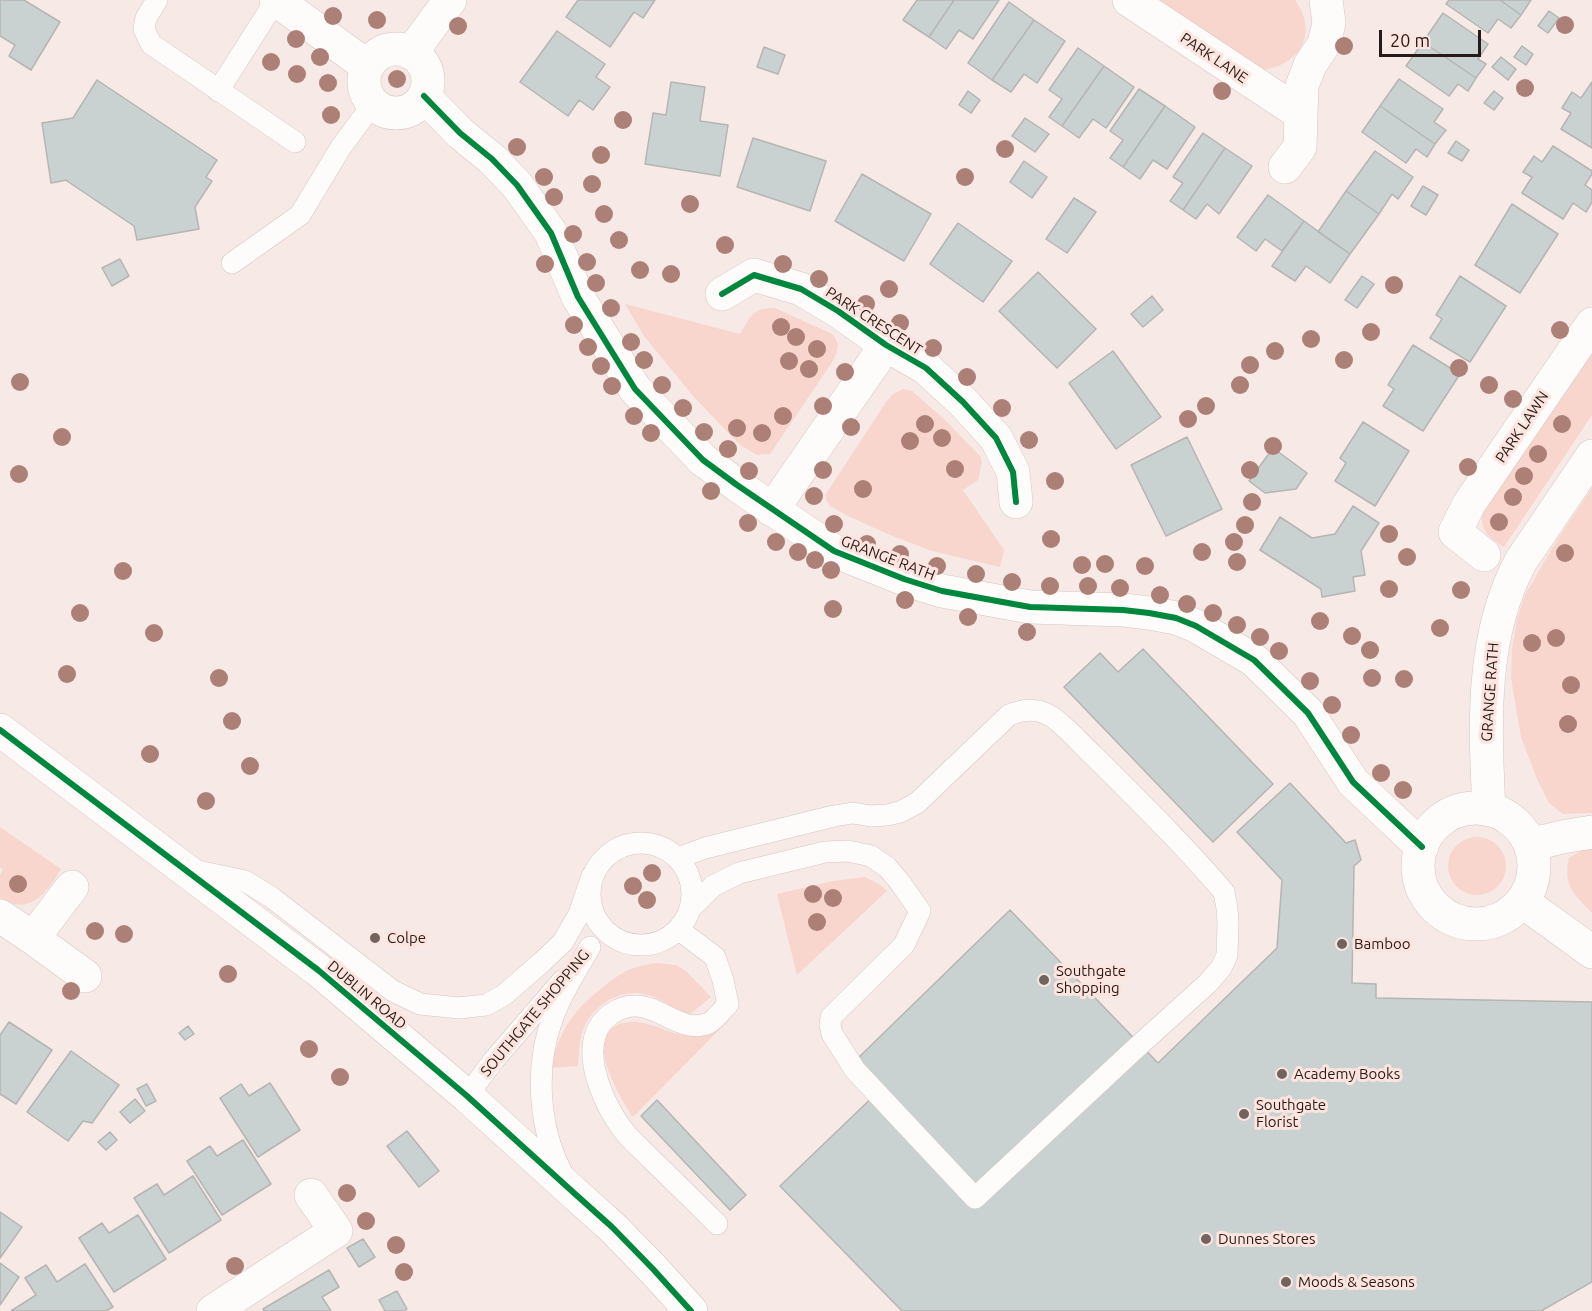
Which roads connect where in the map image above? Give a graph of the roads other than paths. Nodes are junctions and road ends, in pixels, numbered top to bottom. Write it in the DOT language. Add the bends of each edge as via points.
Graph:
graph roads {
  1 [pos="157,0"];
  2 [pos="276,0"];
  3 [pos="450,0"];
  4 [pos="1129,0"];
  5 [pos="1326,0"];
  6 [pos="411,53"];
  7 [pos="367,66"];
  8 [pos="218,91"];
  9 [pos="424,96"];
  10 [pos="373,104"];
  11 [pos="1301,114"];
  12 [pos="295,142"];
  13 [pos="1285,167"];
  14 [pos="232,263"];
  15 [pos="722,294"];
  16 [pos="1592,324"];
  17 [pos="886,345"];
  18 [pos="1592,456"];
  19 [pos="1016,502"];
  20 [pos="772,510"];
  21 [pos="1484,555"];
  22 [pos="0,730"];
  23 [pos="1489,810"];
  24 [pos="1592,832"];
  25 [pos="1530,845"];
  26 [pos="1422,847"];
  27 [pos="678,858"];
  28 [pos="183,868"];
  29 [pos="592,876"];
  30 [pos="72,887"];
  31 [pos="1523,902"];
  32 [pos="690,909"];
  33 [pos="0,916"];
  34 [pos="678,929"];
  35 [pos="604,931"];
  36 [pos="33,938"];
  37 [pos="590,947"];
  38 [pos="1592,952"];
  39 [pos="85,976"];
  40 [pos="468,1096"];
  41 [pos="574,1193"];
  42 [pos="310,1194"];
  43 [pos="717,1224"];
  44 [pos="213,1311"];
  45 [pos="691,1311"];
  1 -- 8 [label="lane" via="144,29 151,44"];
  2 -- 7 [label="street"];
  2 -- 8 [label="lane"];
  3 -- 6 [label="street"];
  4 -- 11 [label="street, PARK LANE"];
  5 -- 11 [label="street" via="1329,23 1324,44 1310,64 1302,86"];
  6 -- 7 [label="street" via="391,49 381,52"];
  6 -- 9 [label="street" via="428,76"];
  7 -- 10 [label="street" via="364,86"];
  8 -- 12 [label="lane"];
  9 -- 10 [label="street" via="401,113 381,110"];
  9 -- 20 [label="street, GRANGE RATH" via="517,185 551,233 578,297 634,389 703,460"];
  10 -- 14 [label="lane" via="341,147 300,215"];
  11 -- 13 [label="street" via="1300,147"];
  15 -- 17 [label="street, PARK CRESCENT" via="754,275 801,289"];
  16 -- 21 [label="street, PARK LAWN" via="1469,504 1455,532"];
  17 -- 19 [label="street, PARK CRESCENT" via="926,368 996,438 1013,472"];
  17 -- 20 [label="street, PARK CRESCENT"];
  18 -- 23 [label="street, GRANGE RATH" via="1521,561 1505,595 1491,655 1485,739"];
  20 -- 26 [label="street, GRANGE RATH" via="834,551 942,591 1030,607 1149,613 1196,626 1254,660 1308,712 1353,782"];
  22 -- 28 [label="street, DUBLIN ROAD"];
  23 -- 25 [label="street" via="1521,829"];
  23 -- 26 [label="street" via="1456,812 1429,833"];
  24 -- 25 [label="street"];
  25 -- 31 [label="street" via="1533,878"];
  26 -- 31 [label="street" via="1418,867 1422,886 1431,903 1446,916 1464,923 1484,924 1502,919"];
  27 -- 29 [label="lane" via="657,845 638,842 604,858"];
  27 -- 32 [label="lane" via="690,877"];
  27 -- 32 [label="lane" via="834,816 900,812 918,803 1009,715 1037,710 1052,716 1097,759 1224,892 1227,956 1208,983 975,1198 861,1078 832,1034 831,1017 904,945 920,911 887,867 871,856 825,852 739,873 713,886"];
  28 -- 29 [label="lane" via="245,881 393,991 420,1004 459,1008 486,1005 504,995 549,956 563,942 579,914"];
  28 -- 40 [label="street, DUBLIN ROAD" via="318,970"];
  29 -- 35 [label="lane" via="589,895 594,916"];
  30 -- 36 [label="street"];
  31 -- 38 [label="street"];
  32 -- 34 [label="lane"];
  33 -- 36 [label="street"];
  34 -- 35 [label="lane" via="668,939 641,946 618,941"];
  34 -- 43 [label="lane" via="715,957 728,1004 709,1023 697,1025 684,1024 638,1005 622,1008 598,1027 593,1060 604,1096 624,1132"];
  35 -- 37 [label="lane, SOUTHGATE SHOPPING"];
  36 -- 39 [label="street"];
  37 -- 40 [label="lane, SOUTHGATE SHOPPING"];
  37 -- 41 [label="lane" via="553,1016 544,1044 540,1088 556,1162"];
  40 -- 41 [label="street, DUBLIN ROAD"];
  41 -- 45 [label="street, DUBLIN ROAD" via="612,1227"];
  42 -- 44 [label="street" via="336,1231"];
}
